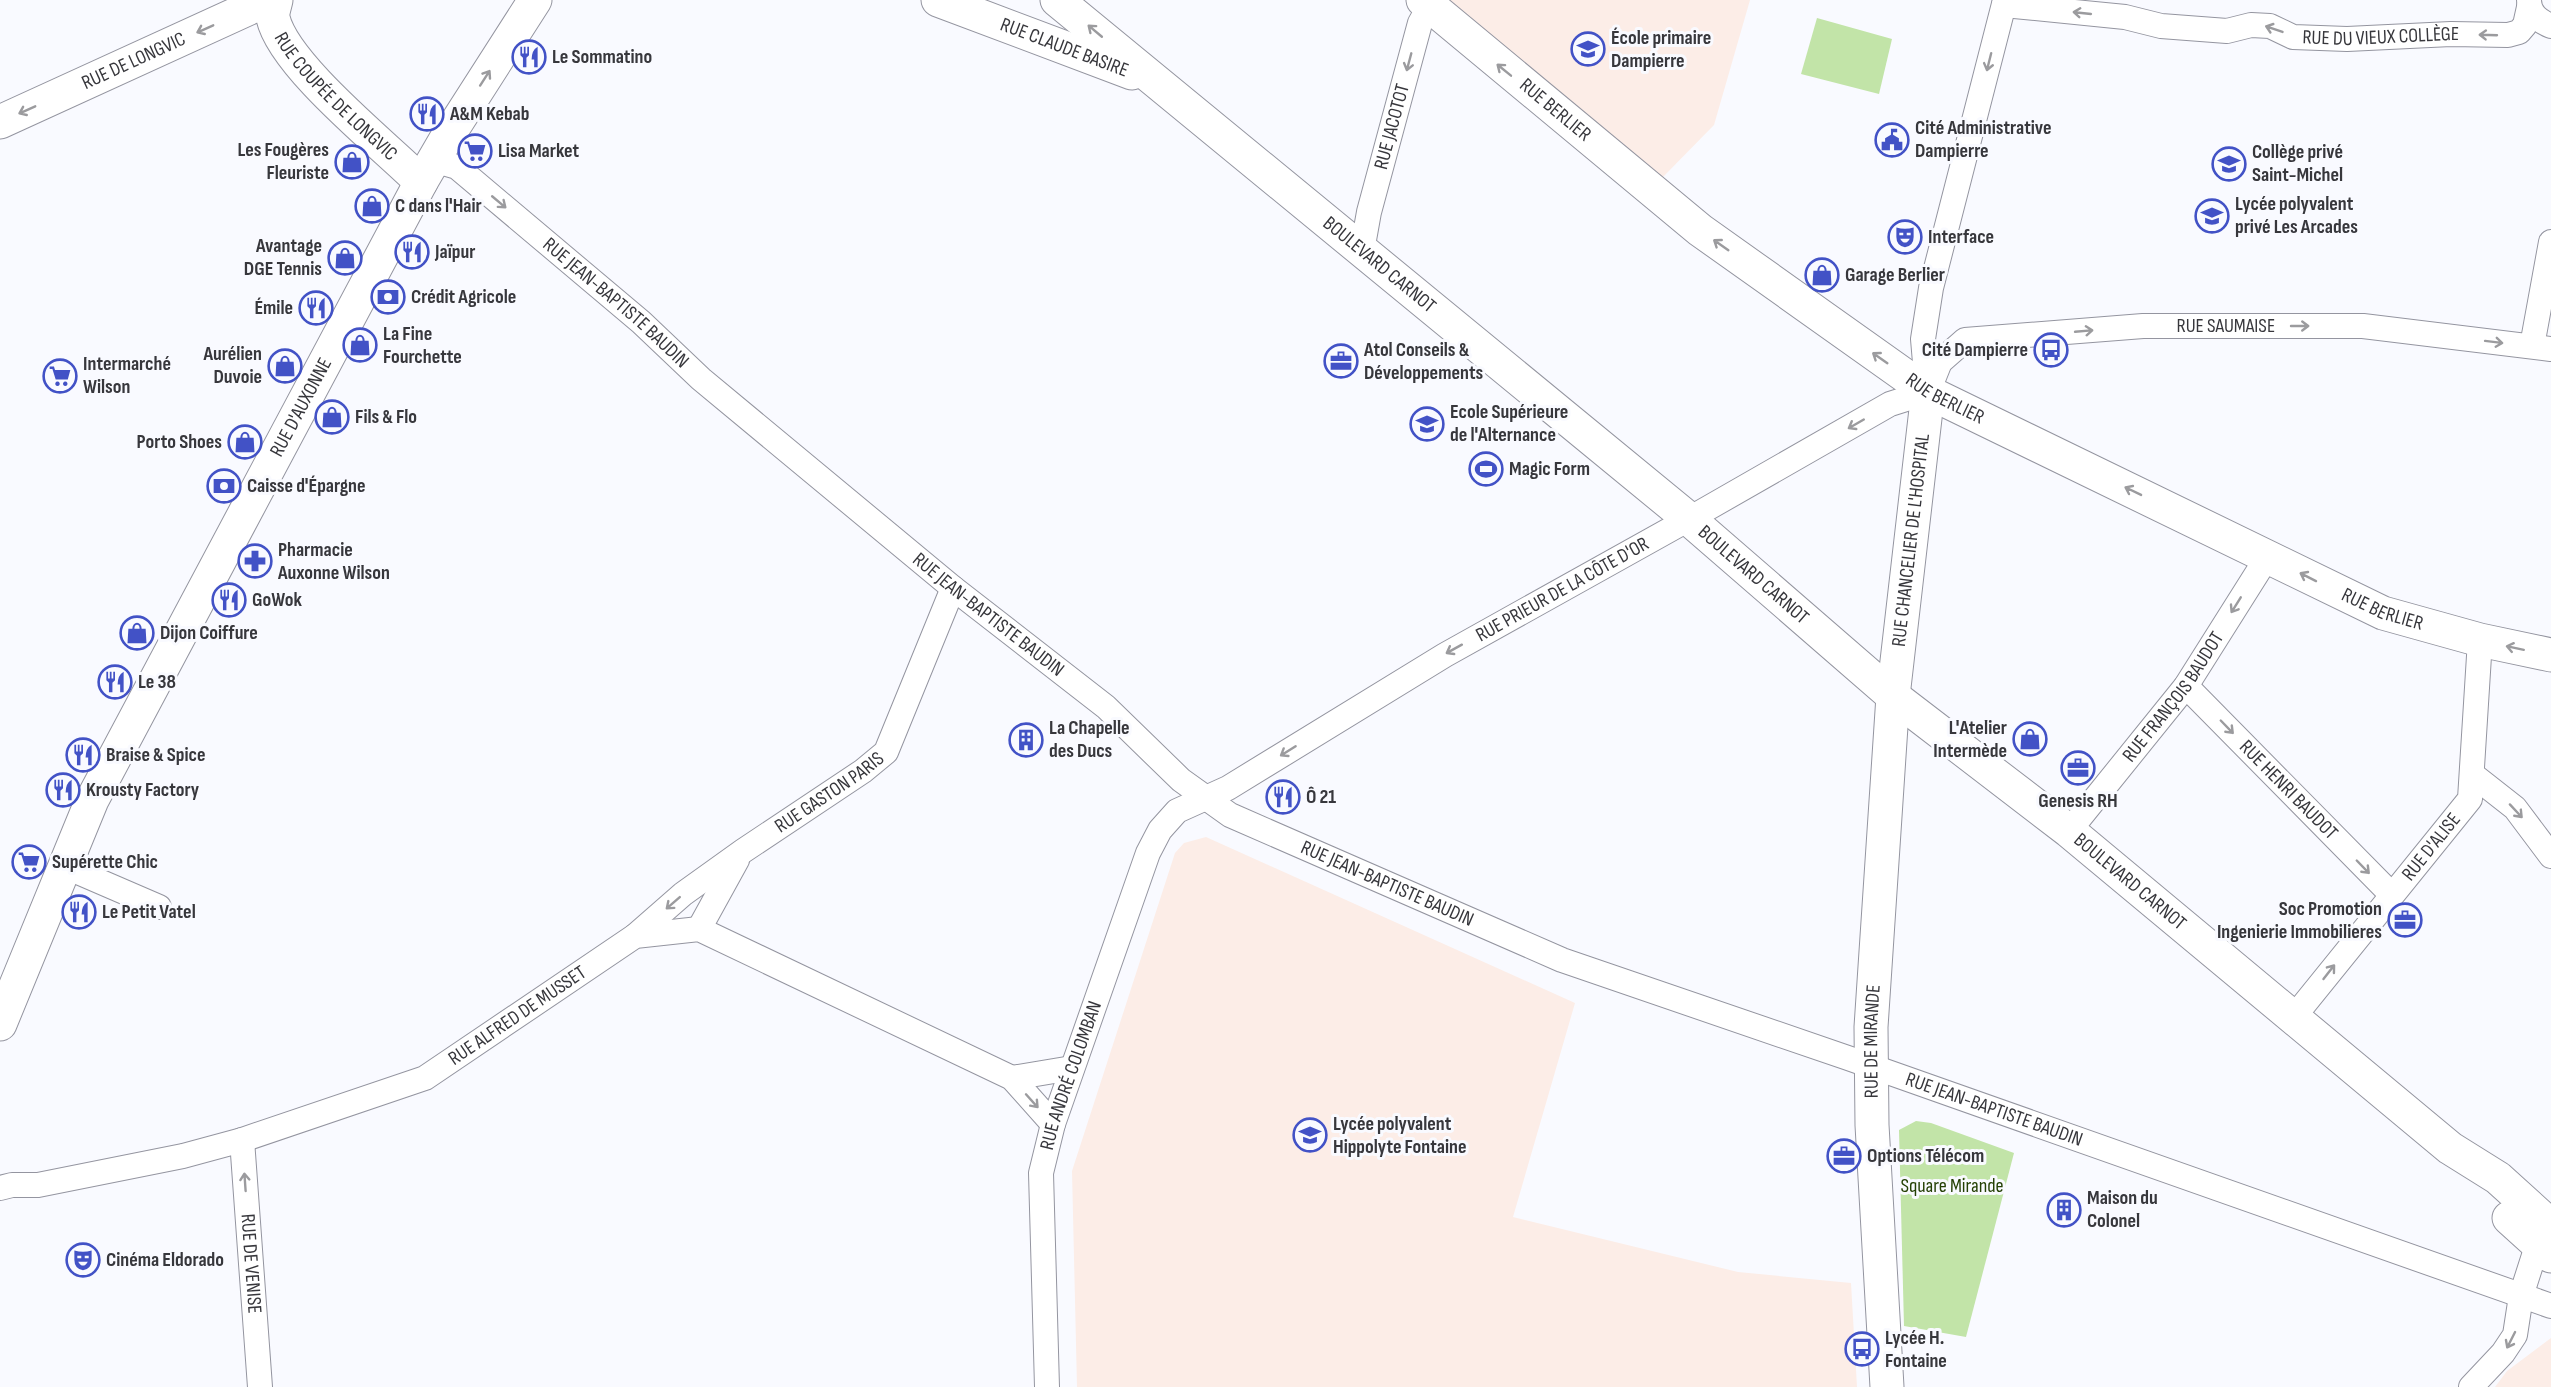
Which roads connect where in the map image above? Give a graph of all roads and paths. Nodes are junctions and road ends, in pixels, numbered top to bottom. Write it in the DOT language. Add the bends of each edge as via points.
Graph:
graph roads {
  1 [pos="267,0"];
  2 [pos="276,0"];
  3 [pos="535,0"];
  4 [pos="938,0"];
  5 [pos="1057,0"];
  6 [pos="2004,3"];
  7 [pos="1426,4"];
  8 [pos="2529,4"];
  9 [pos="986,6"];
  10 [pos="2551,26"];
  11 [pos="1156,82"];
  12 [pos="0,122"];
  13 [pos="427,171"];
  14 [pos="2551,242"];
  15 [pos="1362,251"];
  16 [pos="2542,348"];
  17 [pos="1928,392"];
  18 [pos="1689,519"];
  19 [pos="2268,556"];
  20 [pos="953,588"];
  21 [pos="2480,640"];
  22 [pos="2551,655"];
  23 [pos="2186,686"];
  24 [pos="1893,696"];
  25 [pos="2473,775"];
  26 [pos="1206,800"];
  27 [pos="2069,831"];
  28 [pos="743,850"];
  29 [pos="2551,856"];
  30 [pos="64,866"];
  31 [pos="2391,894"];
  32 [pos="159,907"];
  33 [pos="699,929"];
  34 [pos="635,936"];
  35 [pos="2293,1018"];
  36 [pos="0,1024"];
  37 [pos="1870,1066"];
  38 [pos="1072,1068"];
  39 [pos="1012,1078"];
  40 [pos="1053,1124"];
  41 [pos="242,1140"];
  42 [pos="4,1184"];
  43 [pos="2547,1242"];
  44 [pos="2521,1296"];
  45 [pos="2551,1306"];
  46 [pos="260,1387"];
  47 [pos="1047,1387"];
  48 [pos="1887,1387"];
  49 [pos="2471,1387"];
  1 -- 12 [label="main road, RUE DE LONGVIC, one-way"];
  2 -- 13 [label="main road, RUE COUPÉE DE LONGVIC" via="273,17 288,51 346,112"];
  13 -- 3 [label="main road, RUE D'AUXONNE, one-way"];
  4 -- 9 [label="main road, RUE CLAUDE BASIRE"];
  11 -- 5 [label="main road, BOULEVARD CARNOT, one-way"];
  8 -- 6 [label="street, RUE DU VIEUX COLLÈGE, one-way" via="2525,25 2508,35 2346,39 2293,37 2270,26 2251,25 2227,31 2162,26 2125,17"];
  6 -- 17 [label="street, RUE CHANCELIER DE L'HOSPITAL, one-way" via="1925,319"];
  7 -- 15 [label="street, RUE JACOTOT, one-way"];
  17 -- 7 [label="main road, RUE BERLIER, one-way" via="1700,230"];
  8 -- 10 [label="street" via="2538,19"];
  9 -- 11 [label="main road, RUE CLAUDE BASIRE"];
  11 -- 15 [label="main road, BOULEVARD CARNOT"];
  13 -- 20 [label="street, RUE JEAN-BAPTISTE BAUDIN, one-way" via="457,167 641,322 701,379"];
  13 -- 30 [label="main road, RUE D'AUXONNE" via="92,800"];
  14 -- 16 [label="street"];
  15 -- 18 [label="main road, BOULEVARD CARNOT"];
  17 -- 16 [label="street, RUE SAUMAISE, one-way" via="1940,362 1965,340 2143,326 2363,326"];
  17 -- 18 [label="street, RUE PRIEUR DE LA CÔTE D'OR, one-way" via="1890,404"];
  19 -- 17 [label="main road, RUE BERLIER, one-way"];
  17 -- 24 [label="main road, RUE CHANCELIER DE L'HOSPITAL"];
  18 -- 24 [label="main road, BOULEVARD CARNOT"];
  18 -- 26 [label="street, RUE PRIEUR DE LA CÔTE D'OR, one-way" via="1444,655"];
  21 -- 19 [label="main road, RUE BERLIER, one-way" via="2383,613"];
  19 -- 23 [label="street, RUE FRANÇOIS BAUDOT, one-way"];
  20 -- 26 [label="street, RUE JEAN-BAPTISTE BAUDIN" via="1106,707"];
  20 -- 28 [label="street, RUE GASTON PARIS" via="885,752 863,771"];
  22 -- 21 [label="main road, RUE BERLIER, one-way"];
  21 -- 25 [label="street, RUE D'ALISE"];
  23 -- 27 [label="street, RUE FRANÇOIS BAUDOT"];
  23 -- 31 [label="street, RUE HENRI BAUDOT, one-way"];
  24 -- 27 [label="main road, BOULEVARD CARNOT"];
  24 -- 37 [label="main road, RUE DE MIRANDE"];
  25 -- 29 [label="street, one-way" via="2515,808"];
  25 -- 31 [label="street, RUE D'ALISE" via="2470,799"];
  26 -- 37 [label="street, RUE JEAN-BAPTISTE BAUDIN" via="1297,846 1562,960"];
  26 -- 38 [label="street, RUE ANDRÉ COLOMBAN" via="1177,811 1160,830 1148,853"];
  27 -- 35 [label="main road, BOULEVARD CARNOT"];
  28 -- 33 [label="street, RUE GASTON PARIS"];
  28 -- 34 [label="street, RUE GASTON PARIS, one-way"];
  30 -- 32 [label="street"];
  30 -- 36 [label="main road, RUE D'AUXONNE"];
  35 -- 31 [label="street, RUE D'ALISE, one-way"];
  33 -- 34 [label="street, RUE ALFRED DE MUSSET"];
  33 -- 39 [label="street"];
  34 -- 41 [label="street, RUE ALFRED DE MUSSET" via="425,1078"];
  35 -- 43 [label="main road, BOULEVARD CARNOT" via="2450,1148 2488,1199"];
  37 -- 44 [label="street, RUE JEAN-BAPTISTE BAUDIN"];
  37 -- 48 [label="main road, RUE DE MIRANDE"];
  38 -- 39 [label="street"];
  38 -- 40 [label="street, RUE ANDRÉ COLOMBAN"];
  39 -- 40 [label="street, one-way"];
  40 -- 47 [label="street, RUE ANDRÉ COLOMBAN" via="1041,1173"];
  41 -- 42 [label="street, RUE ALFRED DE MUSSET" via="49,1183"];
  46 -- 41 [label="street, RUE DE VENISE, one-way"];
  43 -- 44 [label="street"];
  44 -- 45 [label="street, RUE JEAN-BAPTISTE BAUDIN"];
  44 -- 49 [label="street, one-way" via="2515,1335"];
}
